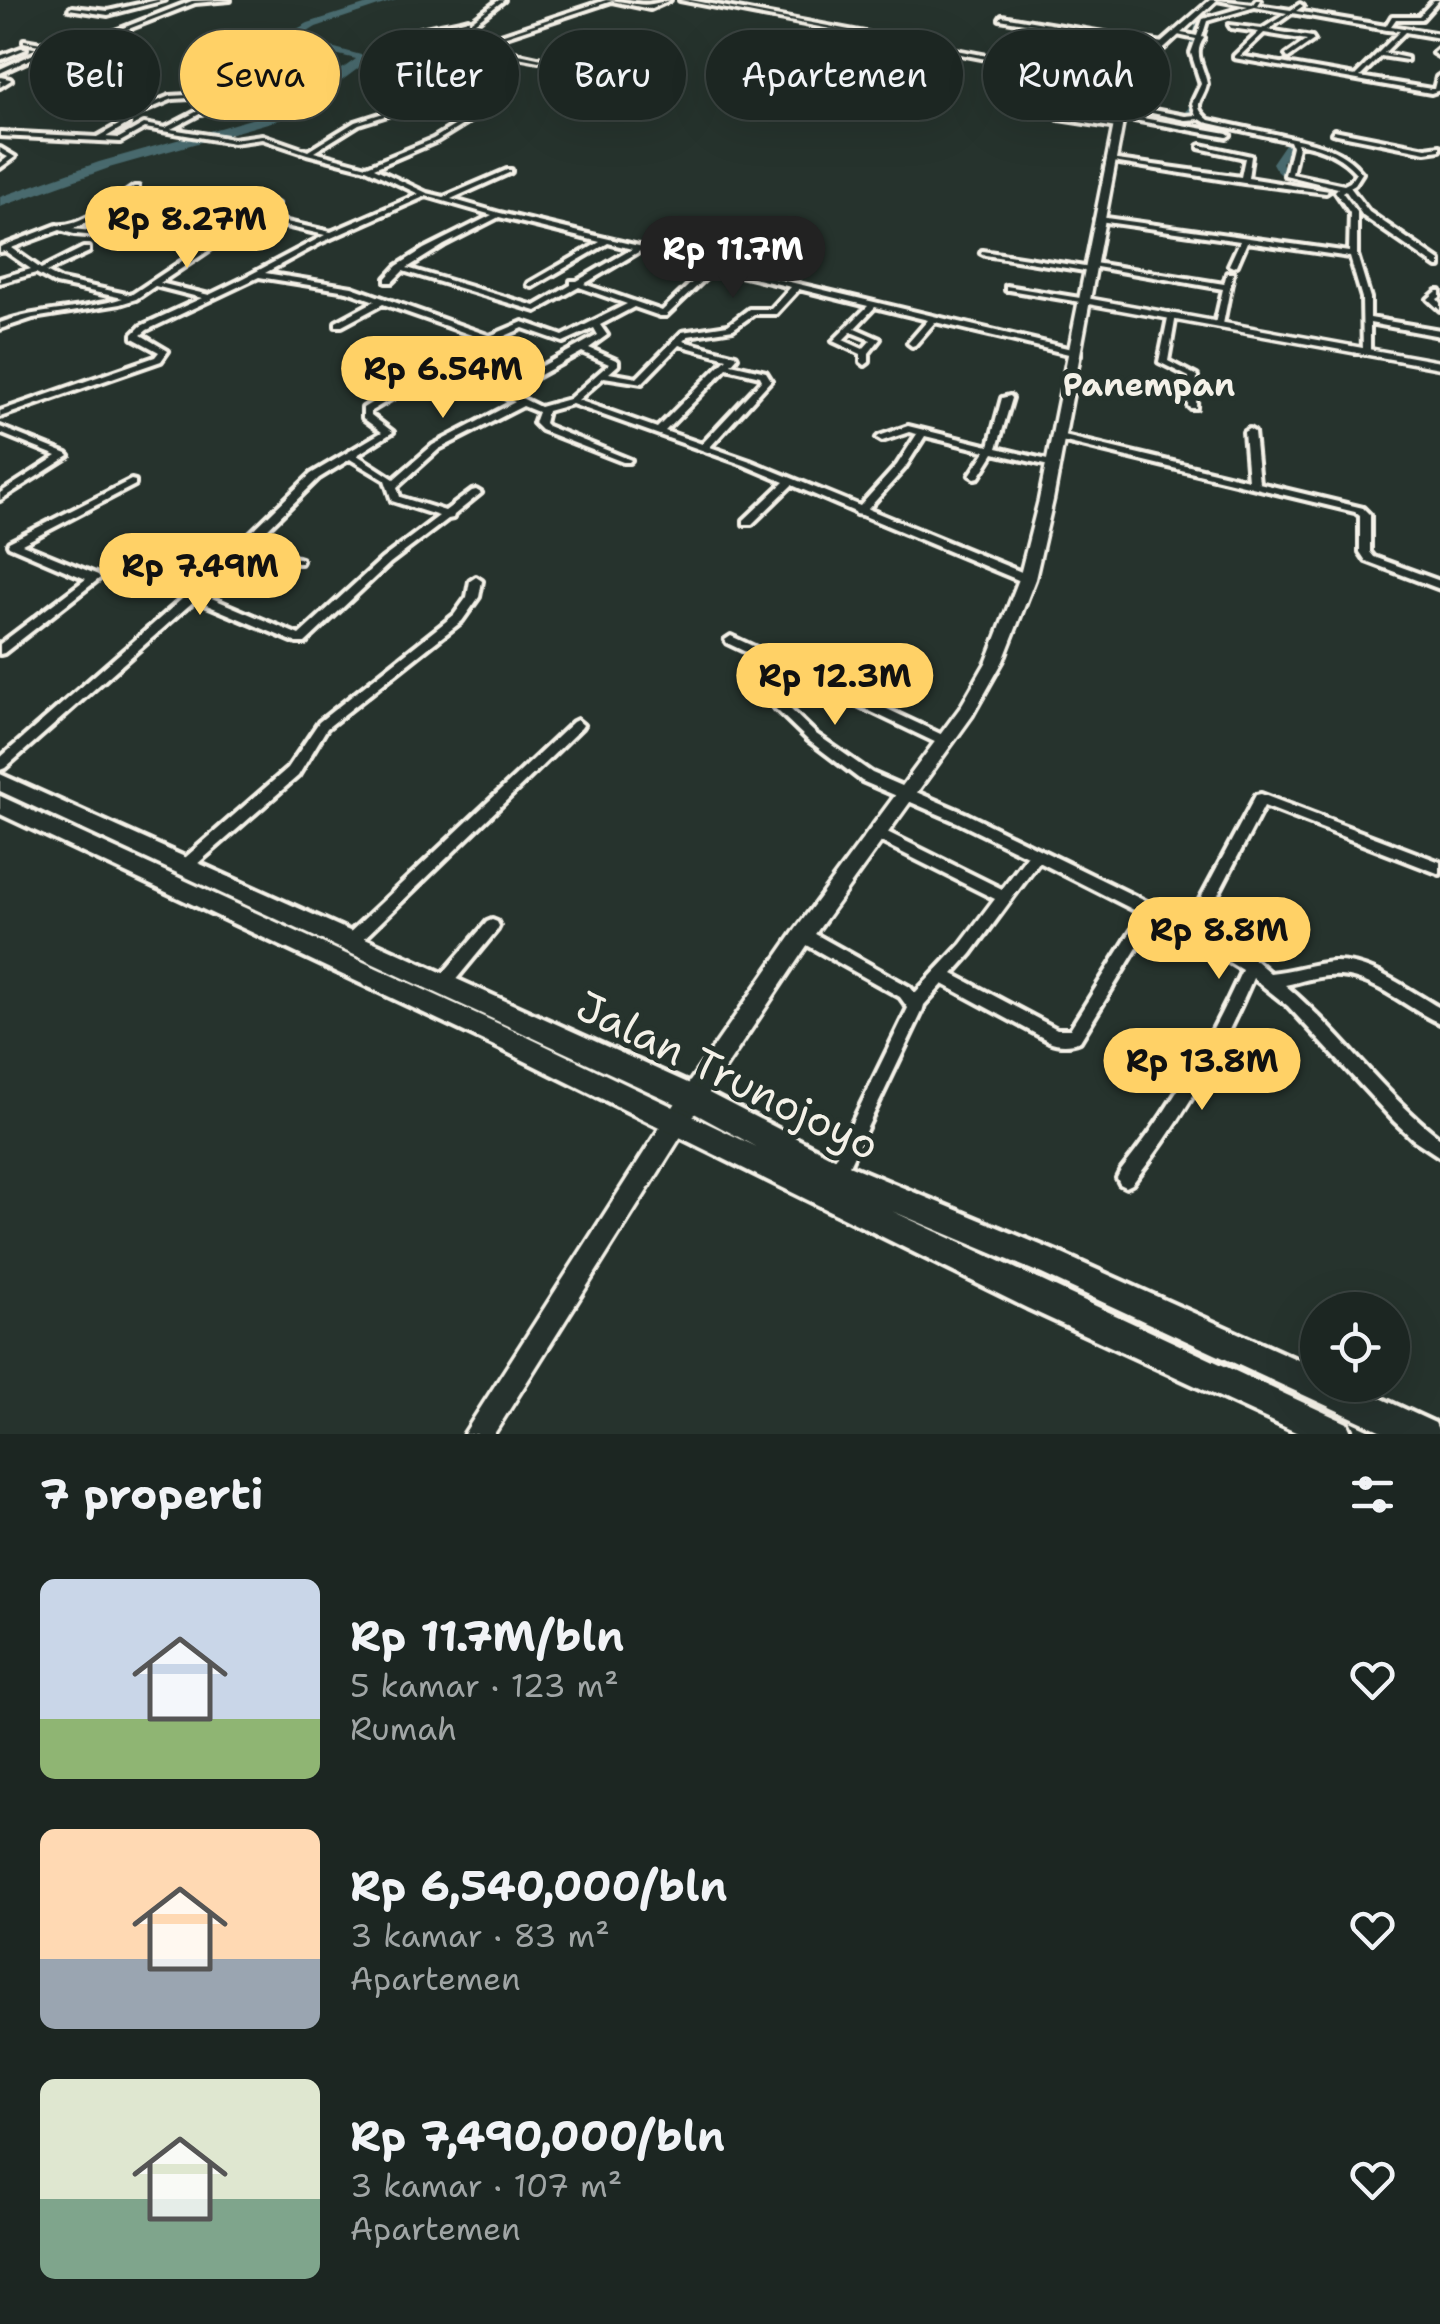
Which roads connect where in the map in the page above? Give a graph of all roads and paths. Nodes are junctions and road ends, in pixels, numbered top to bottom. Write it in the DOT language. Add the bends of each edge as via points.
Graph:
graph roads {
  1 [pos="164,0"];
  2 [pos="228,0"];
  3 [pos="502,0"];
  4 [pos="612,0"];
  5 [pos="668,0"];
  6 [pos="682,0"];
  7 [pos="1437,0"];
  8 [pos="1252,4"];
  9 [pos="1300,6"];
  10 [pos="1431,6"];
  11 [pos="1440,7"];
  12 [pos="72,10"];
  13 [pos="1288,13"];
  14 [pos="1206,14"];
  15 [pos="1002,18"];
  16 [pos="1336,20"];
  17 [pos="471,21"];
  18 [pos="1231,26"];
  19 [pos="1387,28"];
  20 [pos="122,30"];
  21 [pos="439,30"];
  22 [pos="462,30"];
  23 [pos="519,30"];
  24 [pos="1077,30"];
  25 [pos="1263,30"];
  26 [pos="1403,30"];
  27 [pos="1440,36"];
  28 [pos="1198,38"];
  29 [pos="1312,39"];
  30 [pos="1170,40"];
  31 [pos="1170,43"];
  32 [pos="30,45"];
  33 [pos="1380,54"];
  34 [pos="519,55"];
  35 [pos="1288,56"];
  36 [pos="983,57"];
  37 [pos="0,58"];
  38 [pos="1405,58"];
  39 [pos="539,59"];
  40 [pos="30,60"];
  41 [pos="1440,77"];
  42 [pos="0,78"];
  43 [pos="1356,78"];
  44 [pos="180,96"];
  45 [pos="1170,117"];
  46 [pos="1197,117"];
  47 [pos="184,120"];
  48 [pos="366,120"];
  49 [pos="467,120"];
  50 [pos="1119,120"];
  51 [pos="1141,120"];
  52 [pos="166,129"];
  53 [pos="1334,132"];
  54 [pos="0,134"];
  55 [pos="1226,136"];
  56 [pos="24,137"];
  57 [pos="1358,138"];
  58 [pos="96,140"];
  59 [pos="1292,140"];
  60 [pos="1201,147"];
  61 [pos="1440,148"];
  62 [pos="1,149"];
  63 [pos="309,153"];
  64 [pos="1345,159"];
  65 [pos="1110,162"];
  66 [pos="0,166"];
  67 [pos="372,170"];
  68 [pos="509,170"];
  69 [pos="1244,181"];
  70 [pos="136,188"];
  71 [pos="1342,190"];
  72 [pos="425,194"];
  73 [pos="168,196"];
  74 [pos="444,200"];
  75 [pos="273,204"];
  76 [pos="1354,213"];
  77 [pos="498,215"];
  78 [pos="254,218"];
  79 [pos="1099,219"];
  80 [pos="68,228"];
  81 [pos="334,234"];
  82 [pos="122,236"];
  83 [pos="608,241"];
  84 [pos="1244,241"];
  85 [pos="638,248"];
  86 [pos="3,249"];
  87 [pos="86,250"];
  88 [pos="985,253"];
  89 [pos="1353,255"];
  90 [pos="714,266"];
  91 [pos="1091,267"];
  92 [pos="1440,267"];
  93 [pos="400,268"];
  94 [pos="38,271"];
  95 [pos="257,274"];
  96 [pos="389,280"];
  97 [pos="0,282"];
  98 [pos="574,283"];
  99 [pos="156,284"];
  100 [pos="532,284"];
  101 [pos="796,287"];
  102 [pos="1009,288"];
  103 [pos="1226,288"];
  104 [pos="1440,293"];
  105 [pos="134,297"];
  106 [pos="209,297"];
  107 [pos="382,301"];
  108 [pos="1086,301"];
  109 [pos="634,304"];
  110 [pos="873,305"];
  111 [pos="1440,308"];
  112 [pos="1172,316"];
  113 [pos="932,320"];
  114 [pos="1367,320"];
  115 [pos="340,324"];
  116 [pos="595,324"];
  117 [pos="1219,324"];
  118 [pos="0,326"];
  119 [pos="852,330"];
  120 [pos="1440,333"];
  121 [pos="487,340"];
  122 [pos="678,342"];
  123 [pos="912,343"];
  124 [pos="584,350"];
  125 [pos="1366,351"];
  126 [pos="1077,353"];
  127 [pos="514,359"];
  128 [pos="442,364"];
  129 [pos="726,365"];
  130 [pos="1440,366"];
  131 [pos="603,374"];
  132 [pos="502,392"];
  133 [pos="1007,398"];
  134 [pos="572,400"];
  135 [pos="522,402"];
  136 [pos="1193,406"];
  137 [pos="543,411"];
  138 [pos="0,414"];
  139 [pos="0,430"];
  140 [pos="658,432"];
  141 [pos="924,432"];
  142 [pos="1248,432"];
  143 [pos="882,438"];
  144 [pos="1060,438"];
  145 [pos="703,448"];
  146 [pos="991,450"];
  147 [pos="349,454"];
  148 [pos="626,460"];
  149 [pos="1053,464"];
  150 [pos="976,476"];
  151 [pos="790,482"];
  152 [pos="131,483"];
  153 [pos="393,485"];
  154 [pos="1254,486"];
  155 [pos="476,493"];
  156 [pos="0,497"];
  157 [pos="860,512"];
  158 [pos="449,516"];
  159 [pos="748,522"];
  160 [pos="0,536"];
  161 [pos="13,544"];
  162 [pos="248,546"];
  163 [pos="297,562"];
  164 [pos="1027,580"];
  165 [pos="476,581"];
  166 [pos="1440,586"];
  167 [pos="194,596"];
  168 [pos="731,640"];
  169 [pos="0,650"];
  170 [pos="754,681"];
  171 [pos="577,725"];
  172 [pos="944,741"];
  173 [pos="0,765"];
  174 [pos="0,782"];
  175 [pos="905,793"];
  176 [pos="0,804"];
  177 [pos="876,833"];
  178 [pos="1036,855"];
  179 [pos="183,868"];
  180 [pos="1440,868"];
  181 [pos="1005,897"];
  182 [pos="1152,912"];
  183 [pos="492,926"];
  184 [pos="1191,931"];
  185 [pos="803,934"];
  186 [pos="350,942"];
  187 [pos="1250,966"];
  188 [pos="942,975"];
  189 [pos="1268,980"];
  190 [pos="444,983"];
  191 [pos="916,1002"];
  192 [pos="1440,1016"];
  193 [pos="685,1110"];
  194 [pos="1440,1148"];
  195 [pos="1126,1178"];
  196 [pos="831,1184"];
  197 [pos="1257,1358"];
  198 [pos="1251,1395"];
  199 [pos="478,1434"];
  200 [pos="1336,1434"];
  201 [pos="1424,1434"];
  1 -- 12 [label="street" via="106,14"];
  2 -- 20 [label="street" via="194,2"];
  3 -- 17 [label="street"];
  4 -- 5 [label="street" via="649,7"];
  4 -- 23 [label="street"];
  6 -- 36 [label="street"];
  7 -- 10 [label="street"];
  8 -- 13 [label="street"];
  8 -- 14 [label="street"];
  8 -- 14 [label="street"];
  9 -- 13 [label="street"];
  10 -- 11 [label="street"];
  10 -- 19 [label="street" via="1420,18 1393,17"];
  13 -- 16 [label="street"];
  13 -- 25 [label="street"];
  14 -- 28 [label="street"];
  14 -- 30 [label="main road"];
  15 -- 24 [label="street"];
  16 -- 19 [label="street"];
  16 -- 29 [label="street"];
  17 -- 21 [label="street"];
  17 -- 22 [label="street"];
  18 -- 25 [label="street"];
  19 -- 26 [label="street"];
  25 -- 29 [label="street"];
  25 -- 43 [label="street" via="1236,57"];
  26 -- 27 [label="street"];
  26 -- 33 [label="street"];
  28 -- 31 [label="street"];
  28 -- 46 [label="street" via="1194,53 1206,88 1195,103"];
  29 -- 35 [label="street"];
  32 -- 37 [label="street"];
  33 -- 38 [label="street"];
  33 -- 43 [label="street"];
  34 -- 39 [label="street"];
  40 -- 42 [label="street"];
  41 -- 43 [label="street" via="1434,91"];
  44 -- 58 [label="street" via="121,118 126,123"];
  45 -- 46 [label="street"];
  46 -- 59 [label="street"];
  47 -- 52 [label="street"];
  48 -- 63 [label="street"];
  49 -- 67 [label="street" via="392,158 400,163"];
  50 -- 65 [label="main road"];
  51 -- 55 [label="street"];
  52 -- 58 [label="street" via="141,126 123,140"];
  52 -- 63 [label="street" via="261,137"];
  53 -- 57 [label="street"];
  54 -- 56 [label="street"];
  56 -- 58 [label="street"];
  56 -- 62 [label="street"];
  57 -- 61 [label="street"];
  57 -- 64 [label="street"];
  59 -- 64 [label="street"];
  59 -- 71 [label="street" via="1288,175"];
  60 -- 69 [label="street" via="1250,154"];
  62 -- 66 [label="street" via="12,157"];
  63 -- 67 [label="street"];
  64 -- 71 [label="street" via="1359,173"];
  65 -- 69 [label="street"];
  65 -- 79 [label="main road"];
  67 -- 72 [label="street"];
  68 -- 74 [label="street"];
  69 -- 71 [label="street"];
  70 -- 80 [label="street"];
  71 -- 76 [label="street"];
  71 -- 92 [label="street"];
  72 -- 74 [label="street"];
  72 -- 81 [label="street"];
  73 -- 78 [label="street" via="210,200"];
  74 -- 77 [label="street"];
  75 -- 78 [label="street"];
  76 -- 89 [label="street"];
  76 -- 92 [label="street"];
  77 -- 83 [label="street"];
  77 -- 93 [label="street"];
  78 -- 81 [label="street"];
  78 -- 99 [label="street"];
  79 -- 84 [label="street"];
  79 -- 91 [label="main road"];
  80 -- 82 [label="street"];
  80 -- 86 [label="street"];
  81 -- 95 [label="street"];
  83 -- 85 [label="street"];
  83 -- 100 [label="street"];
  84 -- 89 [label="street"];
  84 -- 103 [label="street"];
  85 -- 90 [label="street"];
  85 -- 98 [label="street"];
  86 -- 94 [label="street"];
  87 -- 94 [label="street"];
  88 -- 91 [label="street"];
  89 -- 114 [label="street"];
  90 -- 101 [label="street"];
  90 -- 109 [label="street" via="665,313"];
  91 -- 103 [label="street"];
  91 -- 108 [label="main road"];
  93 -- 96 [label="street"];
  93 -- 98 [label="street" via="534,308"];
  94 -- 97 [label="street"];
  94 -- 105 [label="street" via="59,282"];
  95 -- 106 [label="street"];
  95 -- 107 [label="street"];
  98 -- 109 [label="street"];
  99 -- 105 [label="street"];
  99 -- 106 [label="street"];
  101 -- 110 [label="street"];
  101 -- 122 [label="street" via="773,312 752,311 732,326 692,331"];
  102 -- 108 [label="street"];
  103 -- 117 [label="street"];
  104 -- 111 [label="street" via="1432,299"];
  105 -- 118 [label="street"];
  106 -- 138 [label="street" via="138,333 164,350 158,359"];
  107 -- 115 [label="street"];
  107 -- 121 [label="street"];
  108 -- 112 [label="street"];
  108 -- 126 [label="main road"];
  109 -- 116 [label="street"];
  110 -- 113 [label="street"];
  110 -- 119 [label="street"];
  112 -- 117 [label="street"];
  112 -- 136 [label="street" via="1162,362 1193,376"];
  113 -- 123 [label="street"];
  113 -- 126 [label="street"];
  114 -- 120 [label="street"];
  114 -- 125 [label="street"];
  116 -- 121 [label="street" via="565,338 523,325"];
  116 -- 124 [label="street" via="602,337"];
  117 -- 125 [label="street"];
  119 -- 119 [label="street" via="876,339 865,357 838,344"];
  121 -- 127 [label="street"];
  121 -- 128 [label="street"];
  122 -- 129 [label="street" via="732,356"];
  122 -- 131 [label="street" via="639,381"];
  124 -- 131 [label="street" via="615,361"];
  124 -- 132 [label="street"];
  125 -- 130 [label="street"];
  126 -- 144 [label="main road"];
  128 -- 132 [label="street"];
  128 -- 147 [label="street" via="367,409 366,416 388,431"];
  129 -- 140 [label="street"];
  129 -- 145 [label="street" via="768,380"];
  131 -- 134 [label="street"];
  132 -- 135 [label="street"];
  133 -- 146 [label="street"];
  134 -- 137 [label="street"];
  134 -- 140 [label="street"];
  135 -- 137 [label="street"];
  135 -- 153 [label="street" via="436,447"];
  137 -- 148 [label="street" via="544,428"];
  139 -- 156 [label="street" via="64,456"];
  140 -- 145 [label="street"];
  141 -- 143 [label="street" via="902,429"];
  141 -- 146 [label="street"];
  141 -- 157 [label="street"];
  142 -- 154 [label="street"];
  144 -- 149 [label="main road"];
  144 -- 154 [label="street"];
  145 -- 151 [label="street"];
  146 -- 149 [label="street"];
  146 -- 150 [label="street"];
  147 -- 153 [label="street"];
  147 -- 162 [label="street" via="315,476"];
  149 -- 164 [label="main road"];
  151 -- 157 [label="street"];
  151 -- 159 [label="street"];
  152 -- 161 [label="street"];
  153 -- 158 [label="street" via="396,499"];
  154 -- 166 [label="street" via="1359,510 1370,559"];
  155 -- 158 [label="street"];
  157 -- 164 [label="street"];
  158 -- 167 [label="street" via="386,561 301,640"];
  160 -- 161 [label="street"];
  161 -- 169 [label="street" via="94,578"];
  162 -- 163 [label="street"];
  162 -- 167 [label="street"];
  164 -- 172 [label="main road" via="982,688"];
  165 -- 179 [label="street" via="458,618 322,725 293,772"];
  167 -- 173 [label="street"];
  168 -- 172 [label="street"];
  170 -- 175 [label="street" via="852,768"];
  171 -- 186 [label="street"];
  172 -- 175 [label="main road"];
  174 -- 179 [label="highway, Jalan Trunojoyo"];
  175 -- 177 [label="main road"];
  175 -- 178 [label="street"];
  176 -- 193 [label="highway, Jalan Trunojoyo"];
  177 -- 181 [label="street"];
  177 -- 185 [label="main road"];
  178 -- 181 [label="street"];
  178 -- 182 [label="street"];
  179 -- 186 [label="highway, Jalan Trunojoyo"];
  180 -- 184 [label="street" via="1262,799"];
  181 -- 188 [label="street"];
  182 -- 184 [label="street"];
  182 -- 188 [label="street" via="1074,1036 1055,1036"];
  183 -- 190 [label="street"];
  184 -- 187 [label="street"];
  185 -- 191 [label="street"];
  185 -- 193 [label="main road"];
  186 -- 190 [label="highway, Jalan Trunojoyo"];
  187 -- 189 [label="street"];
  187 -- 195 [label="street" via="1180,1105"];
  188 -- 191 [label="street"];
  189 -- 192 [label="street" via="1356,972"];
  189 -- 194 [label="street"];
  190 -- 193 [label="highway, Jalan Trunojoyo"];
  191 -- 196 [label="street" via="917,1012"];
  193 -- 196 [label="highway, Jalan Trunojoyo"];
  193 -- 199 [label="main road"];
  196 -- 197 [label="highway, Jalan Trunojoyo" via="1052,1264"];
  196 -- 198 [label="highway, Jalan Trunojoyo"];
  197 -- 198 [label="highway"];
  197 -- 201 [label="highway, Jalan Trunojoyo"];
  198 -- 200 [label="highway, Jalan Trunojoyo"];
}
